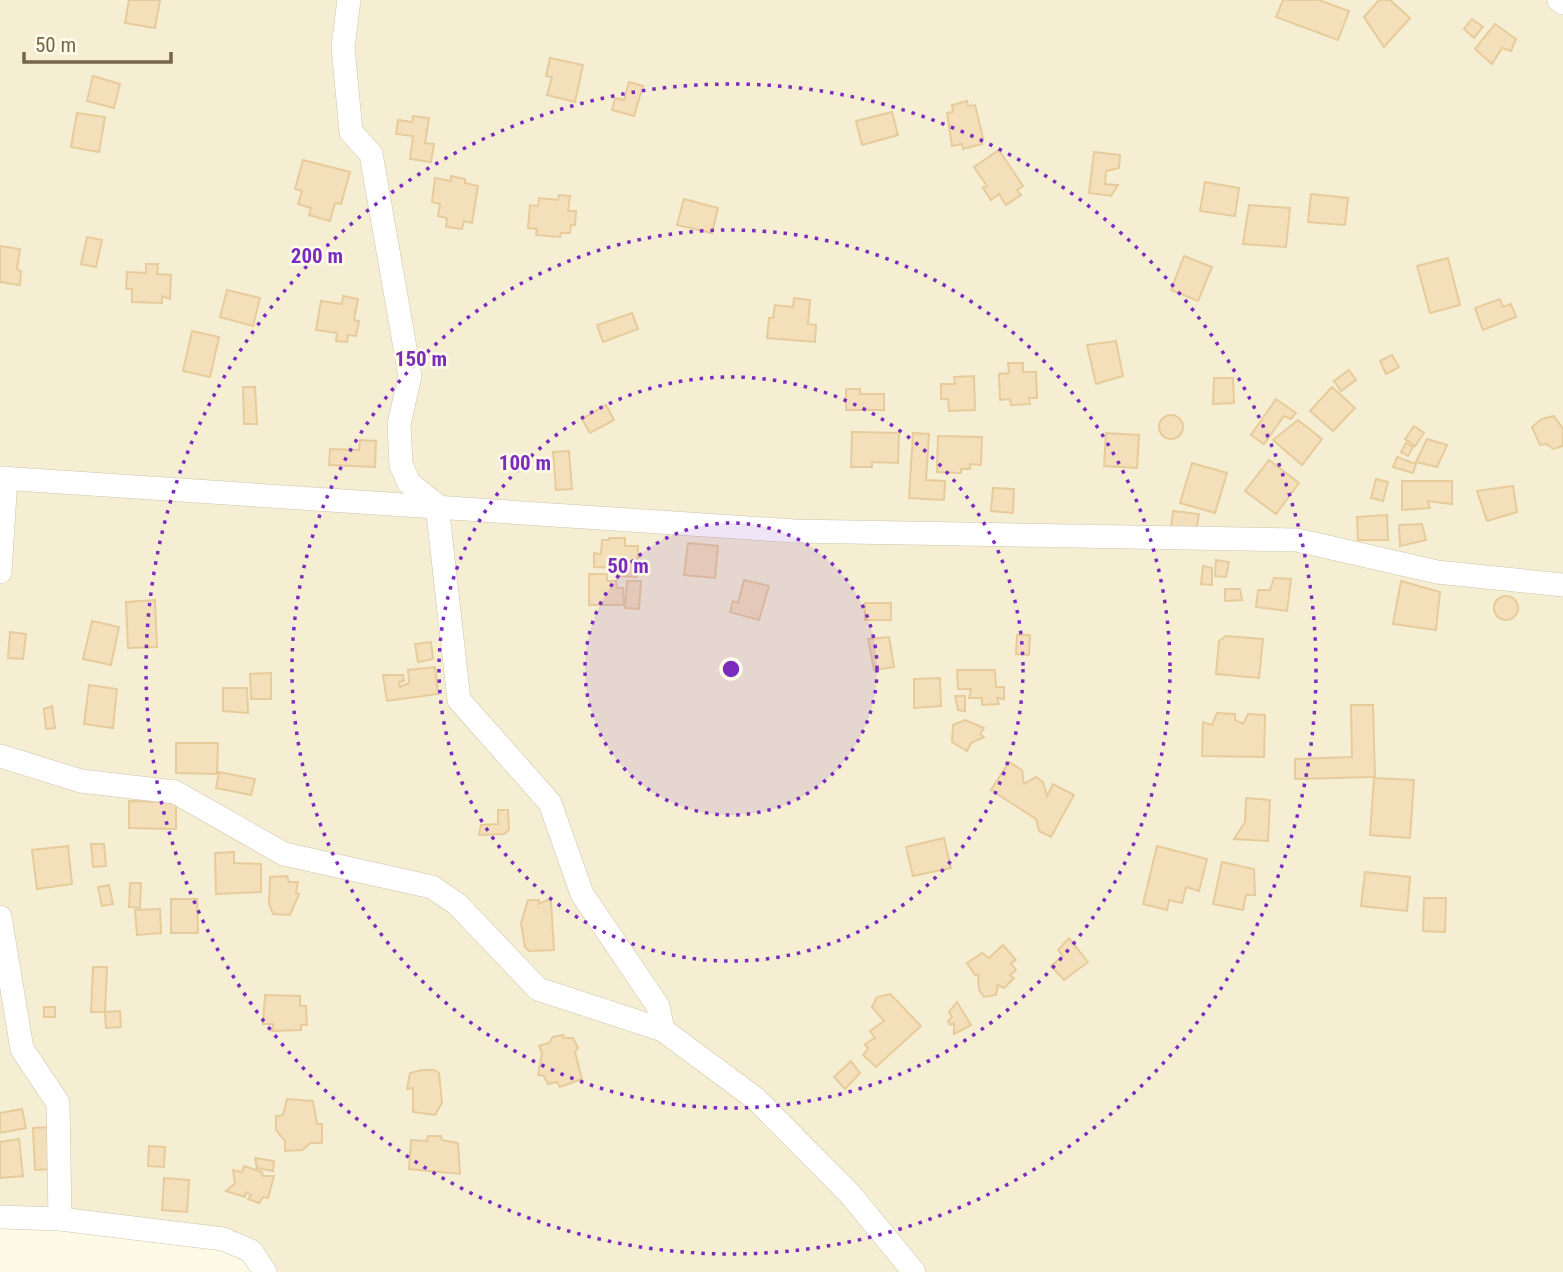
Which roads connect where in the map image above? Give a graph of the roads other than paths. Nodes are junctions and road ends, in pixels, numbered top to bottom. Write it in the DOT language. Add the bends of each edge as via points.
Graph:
graph roads {
  1 [pos="349,0"];
  2 [pos="3,478"];
  3 [pos="438,505"];
  4 [pos="0,572"];
  5 [pos="1563,585"];
  6 [pos="0,756"];
  7 [pos="0,918"];
  8 [pos="663,1030"];
  9 [pos="0,1217"];
  10 [pos="60,1219"];
  11 [pos="265,1272"];
  12 [pos="914,1272"];
  1 -- 3 [label="street" via="343,47 351,132 371,154 410,376 399,424 401,465 409,483"];
  2 -- 3 [label="street"];
  2 -- 4 [label="street"];
  3 -- 5 [label="street" via="794,531 1297,540 1437,572"];
  3 -- 8 [label="street" via="458,700 550,803 582,894 658,1006"];
  6 -- 8 [label="street" via="81,781 175,792 284,854 432,887 457,904 538,989"];
  7 -- 10 [label="street" via="22,1049 58,1102"];
  8 -- 12 [label="street" via="756,1099 850,1194"];
  9 -- 10 [label="street"];
  10 -- 11 [label="street" via="223,1239 251,1251"];
}
